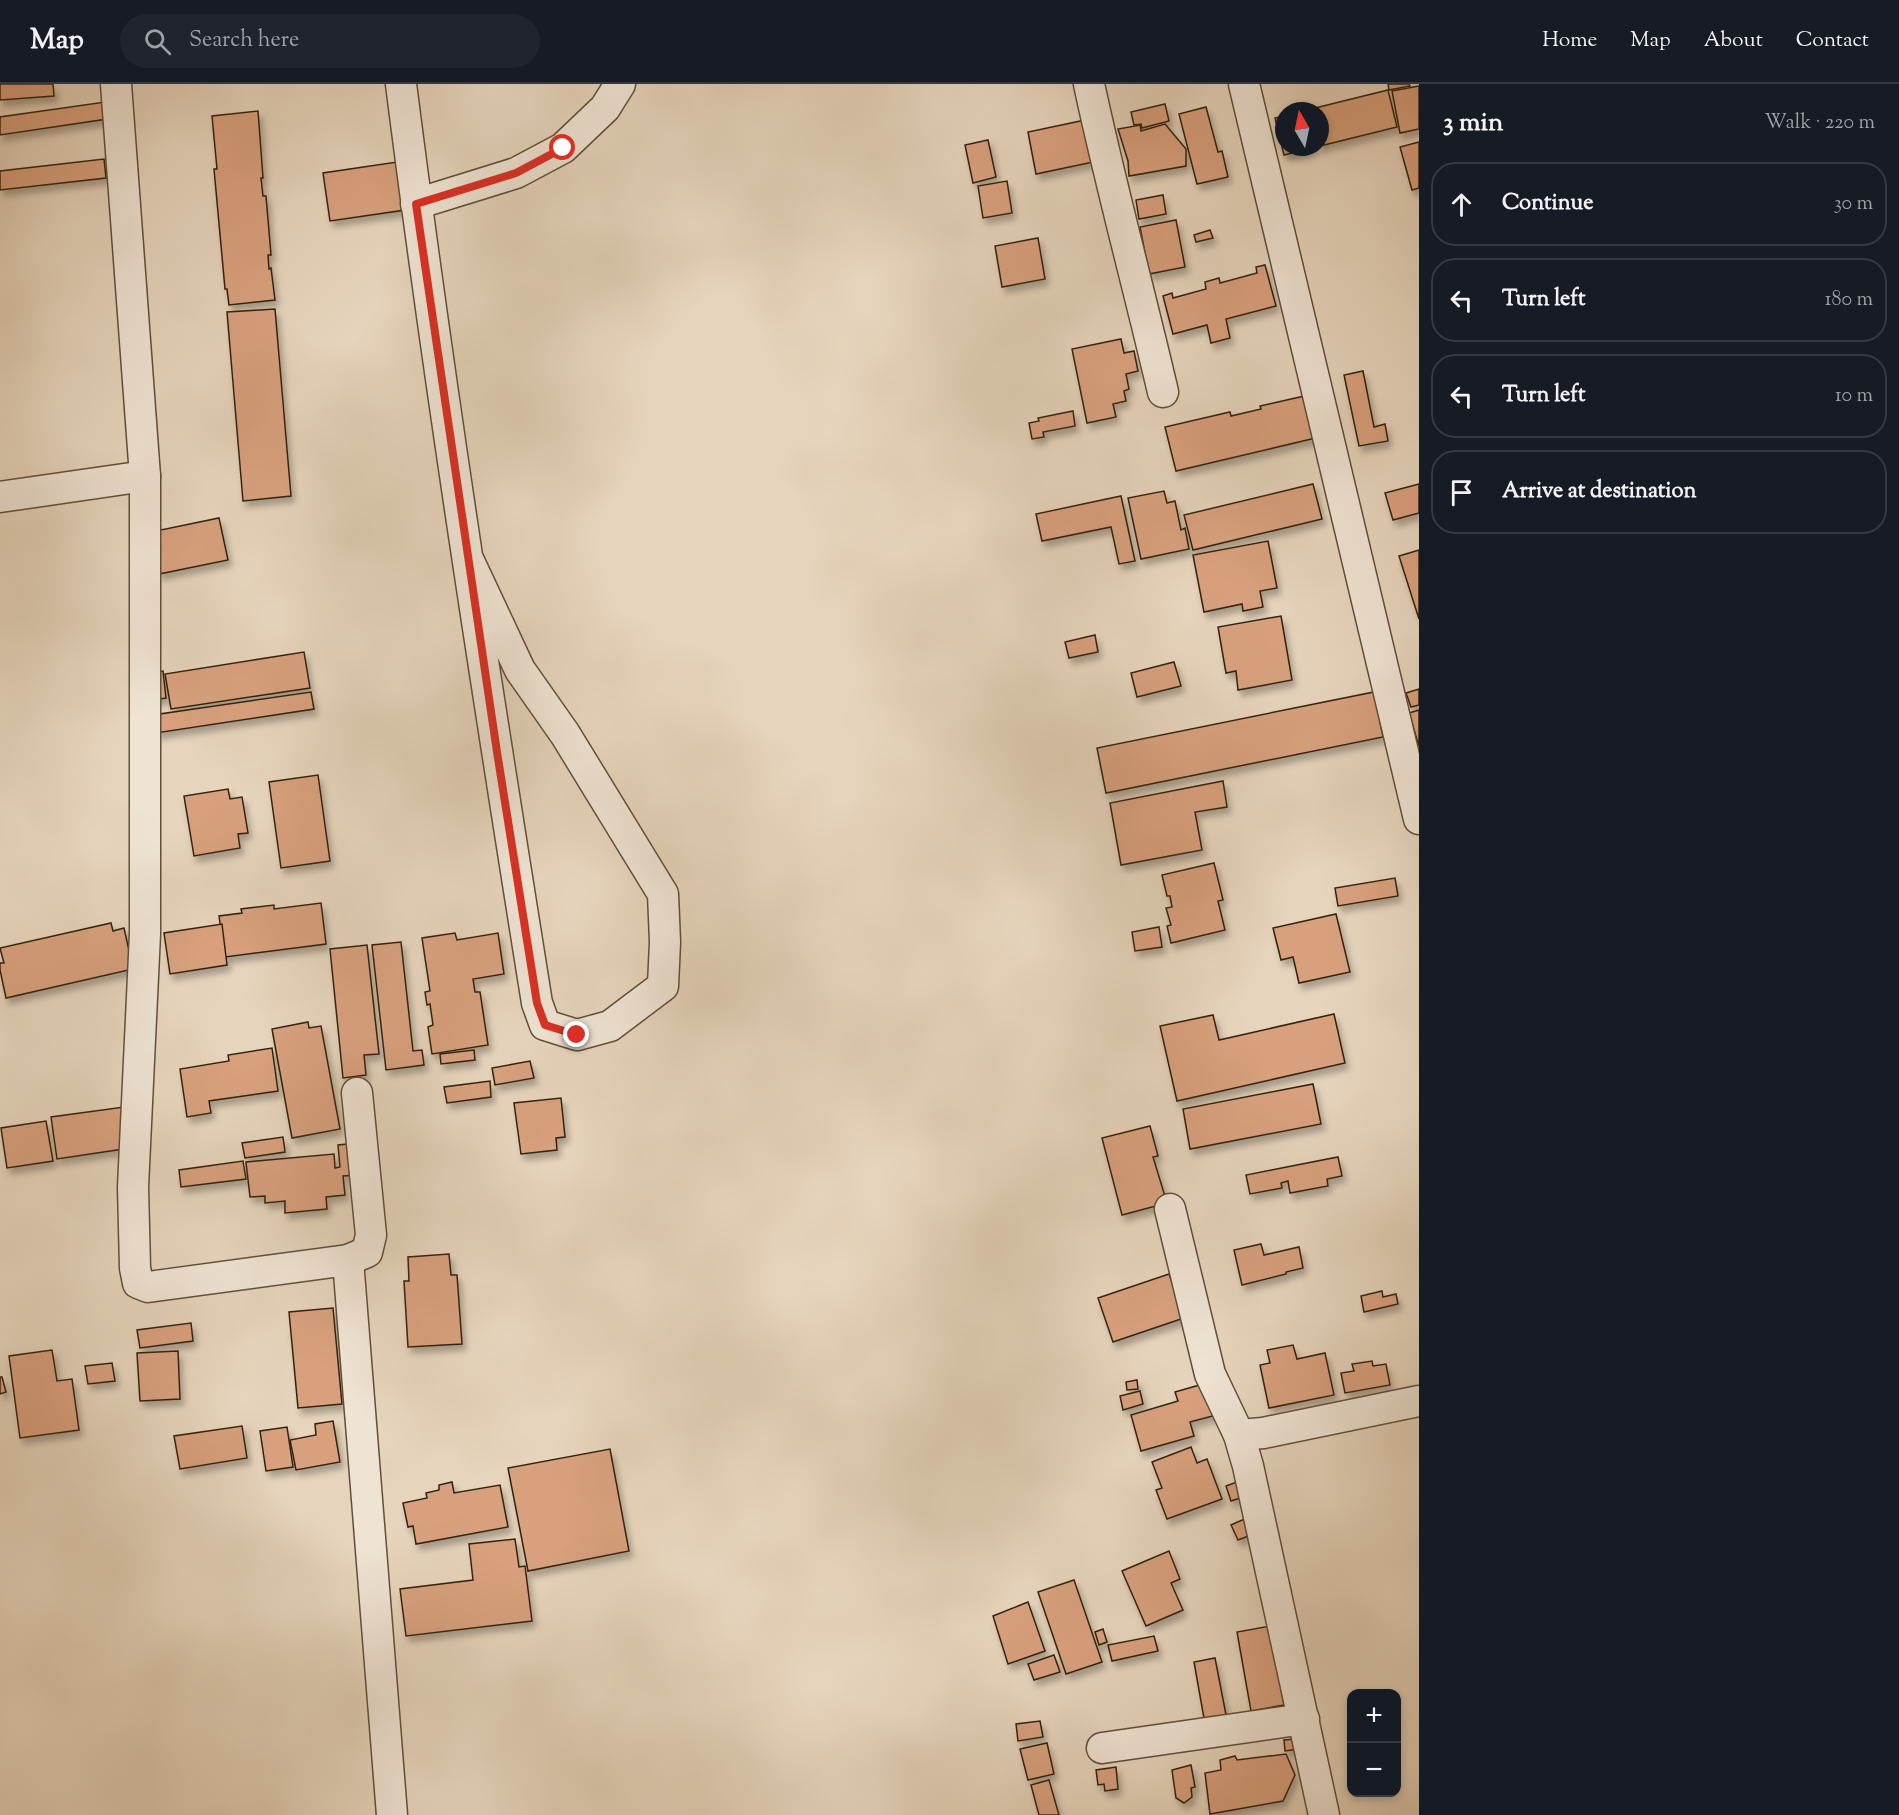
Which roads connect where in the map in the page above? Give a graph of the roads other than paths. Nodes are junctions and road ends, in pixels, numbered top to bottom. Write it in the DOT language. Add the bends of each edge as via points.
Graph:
graph roads {
  1 [pos="116,84"];
  2 [pos="401,84"];
  3 [pos="620,84"];
  4 [pos="1089,84"];
  5 [pos="1244,84"];
  6 [pos="416,204"];
  7 [pos="1163,392"];
  8 [pos="145,476"];
  9 [pos="0,497"];
  10 [pos="468,559"];
  11 [pos="1419,819"];
  12 [pos="357,1093"];
  13 [pos="1170,1209"];
  14 [pos="348,1260"];
  15 [pos="1419,1401"];
  16 [pos="1239,1434"];
  17 [pos="1304,1719"];
  18 [pos="1102,1748"];
  19 [pos="392,1815"];
  20 [pos="1324,1815"];
  1 -- 8 [label="street"];
  2 -- 6 [label="street"];
  3 -- 6 [label="street" via="605,108 563,148 516,173"];
  4 -- 7 [label="street"];
  5 -- 11 [label="street"];
  6 -- 10 [label="street"];
  8 -- 9 [label="street"];
  8 -- 14 [label="street" via="145,934 133,1187 138,1283 148,1287"];
  10 -- 10 [label="street" via="520,670 565,734 663,894 663,986 610,1026 577,1035 545,1025 537,1003"];
  12 -- 14 [label="street" via="371,1235 367,1252"];
  13 -- 16 [label="street" via="1210,1374"];
  14 -- 19 [label="street"];
  15 -- 16 [label="street" via="1263,1433"];
  16 -- 17 [label="street"];
  17 -- 18 [label="street"];
  17 -- 20 [label="street"];
}
